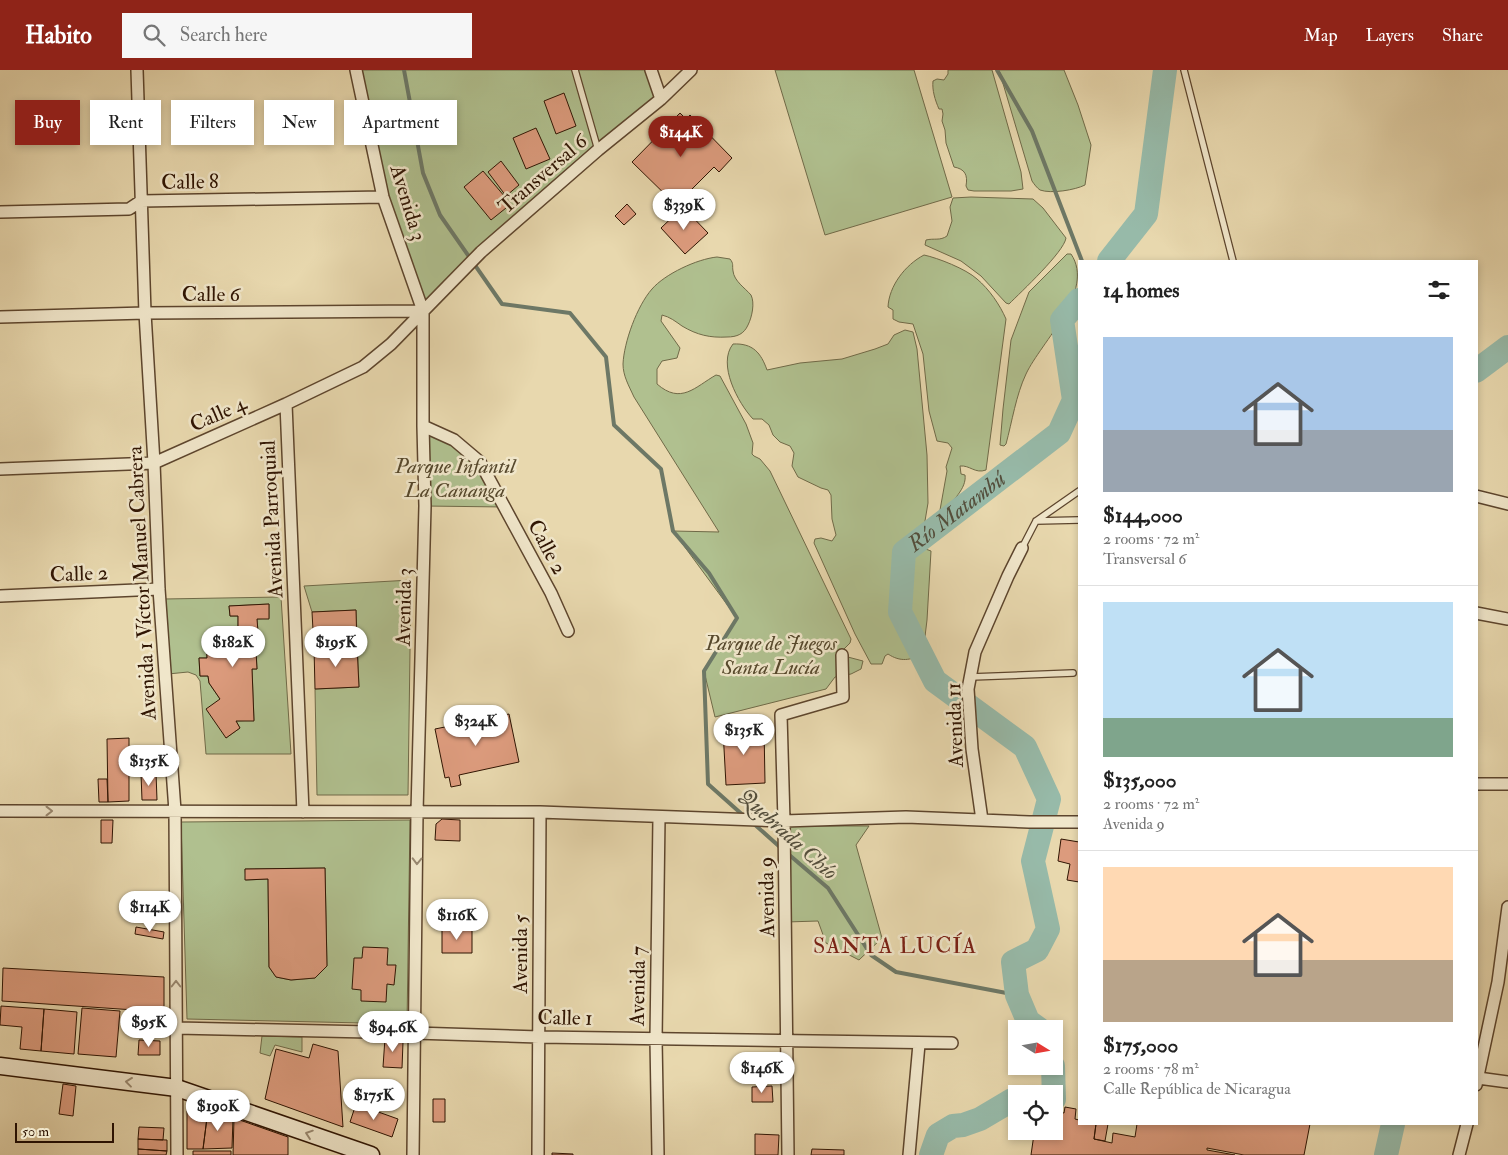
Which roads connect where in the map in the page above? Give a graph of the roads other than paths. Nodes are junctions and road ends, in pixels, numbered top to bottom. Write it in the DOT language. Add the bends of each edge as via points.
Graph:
graph roads {
  1 [pos="137,70"];
  2 [pos="356,70"];
  3 [pos="575,70"];
  4 [pos="651,70"];
  5 [pos="691,70"];
  6 [pos="1184,70"];
  7 [pos="661,99"];
  8 [pos="598,150"];
  9 [pos="384,197"];
  10 [pos="141,201"];
  11 [pos="0,212"];
  12 [pos="1233,260"];
  13 [pos="423,311"];
  14 [pos="145,313"];
  15 [pos="0,317"];
  16 [pos="286,404"];
  17 [pos="423,426"];
  18 [pos="154,463"];
  19 [pos="0,469"];
  20 [pos="1078,492"];
  21 [pos="1478,496"];
  22 [pos="1508,504"];
  23 [pos="1078,520"];
  24 [pos="1036,521"];
  25 [pos="1022,548"];
  26 [pos="159,590"];
  27 [pos="0,596"];
  28 [pos="1478,613"];
  29 [pos="1508,618"];
  30 [pos="568,631"];
  31 [pos="842,655"];
  32 [pos="1073,673"];
  33 [pos="969,683"];
  34 [pos="1478,784"];
  35 [pos="1508,784"];
  36 [pos="0,811"];
  37 [pos="175,811"];
  38 [pos="304,812"];
  39 [pos="418,812"];
  40 [pos="540,812"];
  41 [pos="659,817"];
  42 [pos="982,820"];
  43 [pos="784,821"];
  44 [pos="1078,822"];
  45 [pos="1508,907"];
  46 [pos="177,1028"];
  47 [pos="415,1033"];
  48 [pos="539,1037"];
  49 [pos="656,1039"];
  50 [pos="788,1040"];
  51 [pos="952,1043"];
  52 [pos="919,1044"];
  53 [pos="0,1066"];
  54 [pos="1478,1077"];
  55 [pos="1478,1082"];
  56 [pos="1508,1082"];
  57 [pos="177,1088"];
  58 [pos="1467,1125"];
  59 [pos="177,1155"];
  60 [pos="371,1155"];
  61 [pos="413,1155"];
  62 [pos="538,1155"];
  63 [pos="658,1155"];
  64 [pos="788,1155"];
  65 [pos="909,1155"];
  66 [pos="1459,1155"];
  1 -- 10 [label="street, Avenida 1 Víctor Manuel Cabrera"];
  2 -- 9 [label="street, Avenida 3"];
  3 -- 8 [label="lane"];
  4 -- 7 [label="street"];
  5 -- 7 [label="street, Transversal 6"];
  6 -- 12 [label="lane"];
  7 -- 8 [label="street, Transversal 6"];
  8 -- 13 [label="street, Transversal 6" via="481,252"];
  9 -- 10 [label="street, Calle 8"];
  9 -- 13 [label="street, Avenida 3"];
  10 -- 11 [label="street, Calle 8" via="129,209"];
  10 -- 14 [label="street, Avenida 1 Víctor Manuel Cabrera"];
  13 -- 14 [label="street, Calle 6"];
  13 -- 16 [label="street, Calle 4" via="391,344 362,367"];
  13 -- 17 [label="street, Avenida 3"];
  14 -- 15 [label="street, Calle 6"];
  14 -- 18 [label="street, Avenida 1 Víctor Manuel Cabrera"];
  16 -- 18 [label="street, Calle 4"];
  16 -- 38 [label="street, Avenida Parroquial"];
  17 -- 30 [label="street, Calle 2" via="454,440 480,462"];
  17 -- 39 [label="street, Avenida 3" via="425,506"];
  18 -- 19 [label="street, Calle 4"];
  18 -- 26 [label="street, Avenida 1 Víctor Manuel Cabrera"];
  20 -- 24 [label="lane"];
  21 -- 22 [label="street"];
  23 -- 24 [label="lane"];
  24 -- 25 [label="lane"];
  25 -- 33 [label="street, Avenida 11" via="975,652"];
  26 -- 27 [label="street, Calle 2"];
  26 -- 37 [label="street, Avenida 1 Víctor Manuel Cabrera"];
  28 -- 29 [label="street"];
  31 -- 43 [label="street, Avenida 9" via="843,697 781,716"];
  32 -- 33 [label="lane"];
  33 -- 42 [label="street, Avenida 11" via="972,749"];
  34 -- 35 [label="street"];
  36 -- 37 [label="street, one-way"];
  37 -- 38 [label="street"];
  46 -- 37 [label="street, Avenida 1 Víctor Manuel Cabrera, one-way"];
  38 -- 39 [label="street"];
  39 -- 40 [label="street"];
  39 -- 47 [label="street, Avenida 3, one-way"];
  40 -- 41 [label="street"];
  40 -- 48 [label="street, Avenida 5"];
  41 -- 43 [label="street"];
  41 -- 49 [label="street, Avenida 7"];
  42 -- 43 [label="street"];
  42 -- 44 [label="street"];
  43 -- 50 [label="street, Avenida 9"];
  45 -- 54 [label="street" via="1498,982"];
  46 -- 47 [label="street, Calle 1"];
  46 -- 57 [label="street, Avenida 1 Víctor Manuel Cabrera"];
  47 -- 48 [label="street, Calle 1"];
  47 -- 61 [label="street, Avenida 3"];
  48 -- 49 [label="street, Calle 1"];
  48 -- 62 [label="street, Avenida 5"];
  49 -- 50 [label="street, Calle 1"];
  49 -- 63 [label="street, Avenida 7"];
  50 -- 52 [label="street, Calle 1"];
  50 -- 64 [label="street, Avenida 9"];
  51 -- 52 [label="street, Calle 1"];
  52 -- 65 [label="street"];
  57 -- 53 [label="main road, one-way"];
  55 -- 56 [label="street"];
  57 -- 59 [label="street, Avenida 1 Víctor Manuel Cabrera"];
  60 -- 57 [label="main road, one-way"];
  58 -- 66 [label="street"];
}
